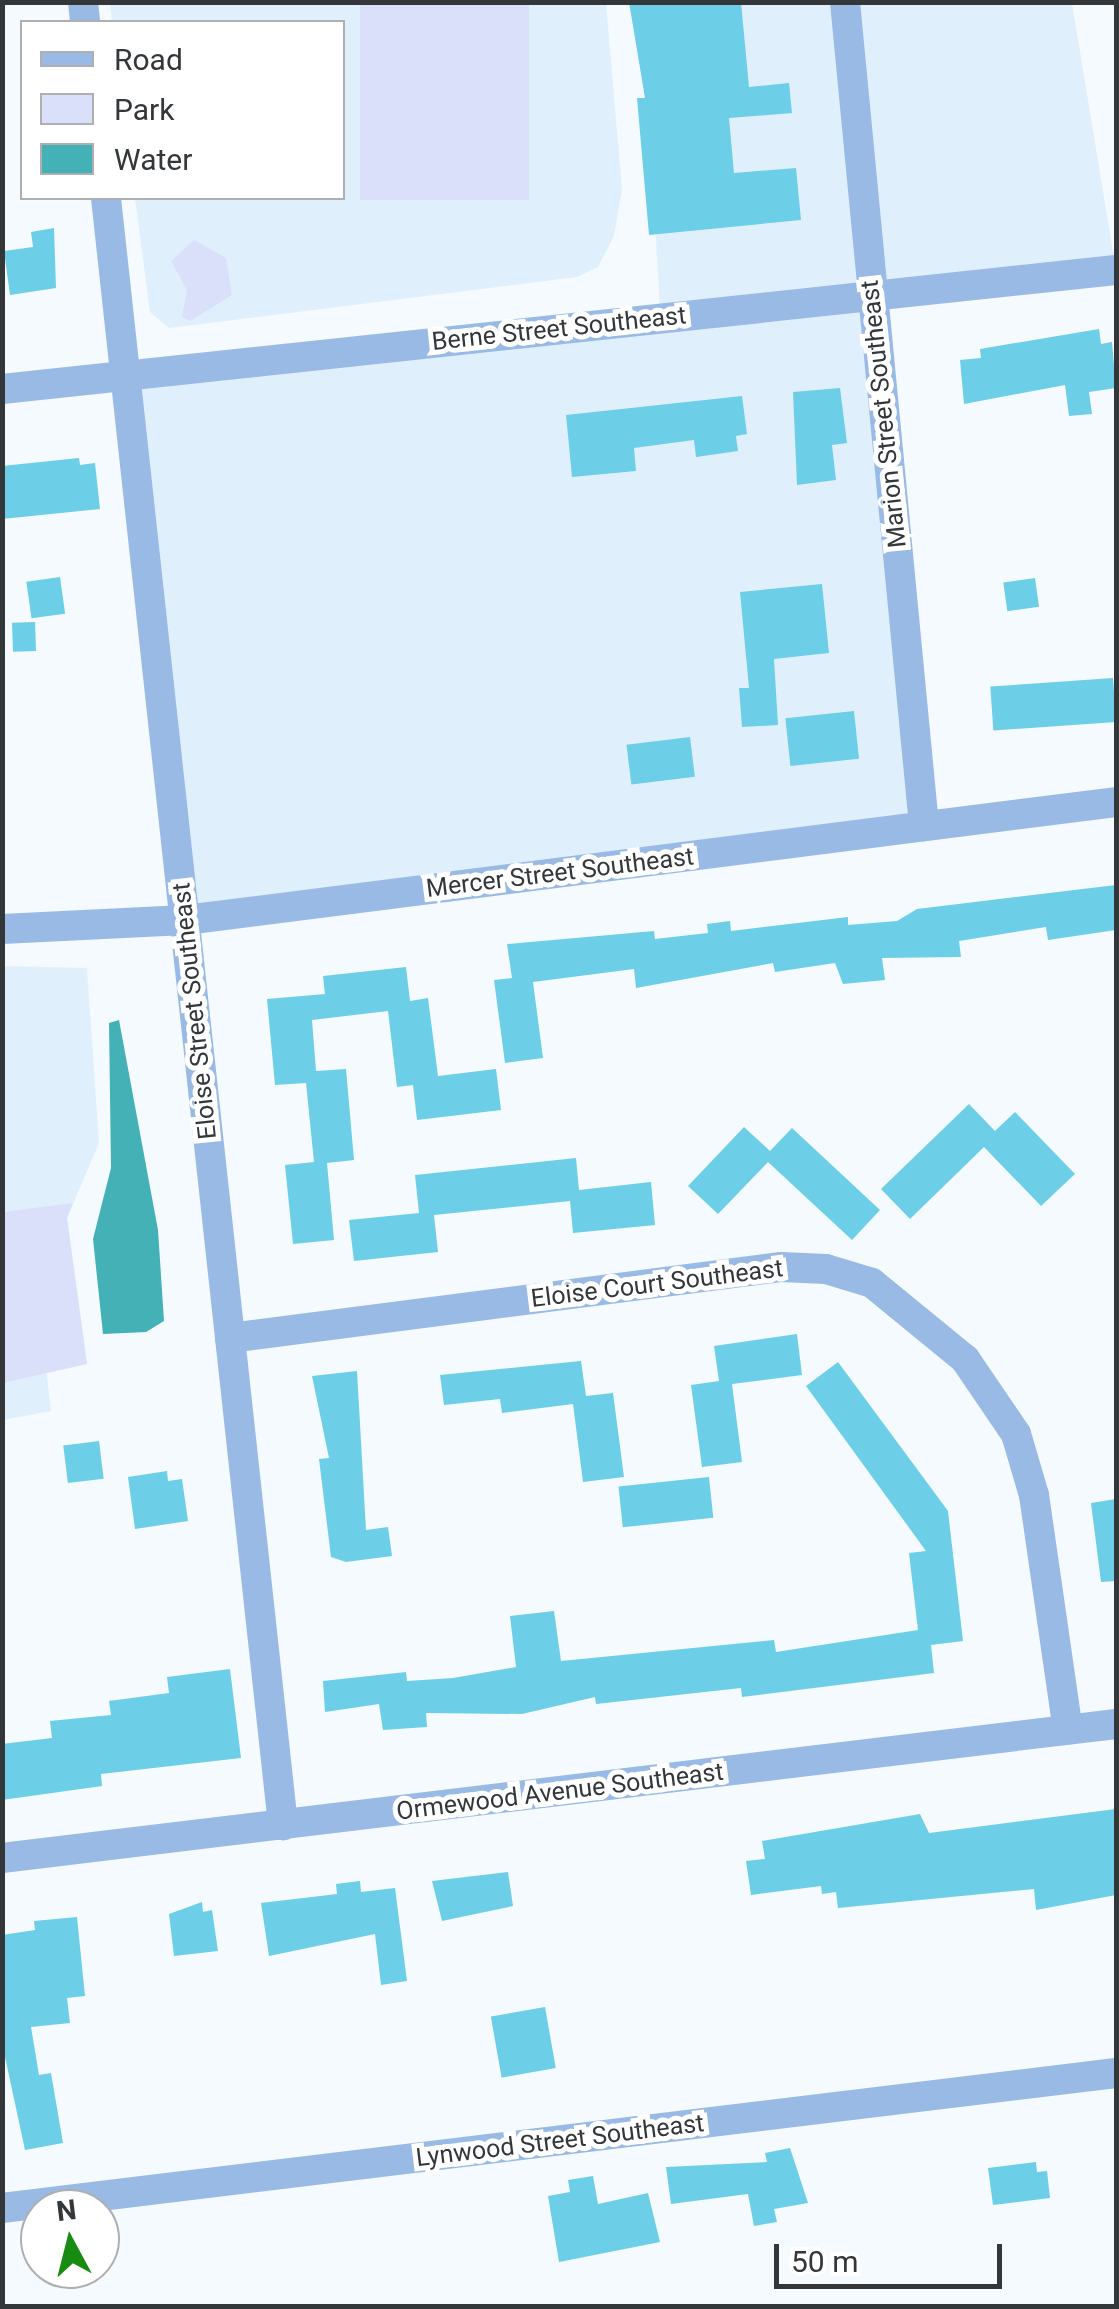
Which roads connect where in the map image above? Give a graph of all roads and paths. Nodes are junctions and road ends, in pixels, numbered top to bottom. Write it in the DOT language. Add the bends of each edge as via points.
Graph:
graph roads {
  1 [pos="845,2"];
  2 [pos="106,200"];
  3 [pos="1116,270"];
  4 [pos="872,295"];
  5 [pos="127,376"];
  6 [pos="2,390"];
  7 [pos="1116,802"];
  8 [pos="924,826"];
  9 [pos="185,920"];
  10 [pos="2,928"];
  11 [pos="230,1338"];
  12 [pos="1116,1724"];
  13 [pos="1068,1730"];
  14 [pos="284,1825"];
  15 [pos="2,1858"];
  16 [pos="1116,2073"];
  17 [pos="2,2208"];
  1 -- 4 [label="street, Marion Street Southeast"];
  2 -- 5 [label="street, Eloise Street Southeast"];
  3 -- 4 [label="street, Berne Street Southeast"];
  4 -- 5 [label="street, Berne Street Southeast"];
  4 -- 8 [label="street, Marion Street Southeast"];
  5 -- 6 [label="street, Berne Street Southeast"];
  5 -- 9 [label="street, Eloise Street Southeast"];
  7 -- 8 [label="street, Mercer Street Southeast"];
  8 -- 9 [label="street, Mercer Street Southeast"];
  9 -- 10 [label="street, Mercer Street Southeast"];
  9 -- 11 [label="street, Eloise Street Southeast"];
  11 -- 13 [label="street, Eloise Court Southeast" via="782,1268 826,1269 872,1284 965,1359 1016,1434 1034,1496"];
  11 -- 14 [label="street, Eloise Street Southeast"];
  12 -- 13 [label="street, Ormewood Avenue Southeast"];
  13 -- 14 [label="street, Ormewood Avenue Southeast"];
  14 -- 15 [label="street, Ormewood Avenue Southeast"];
  16 -- 17 [label="street, Lynwood Street Southeast"];
}
